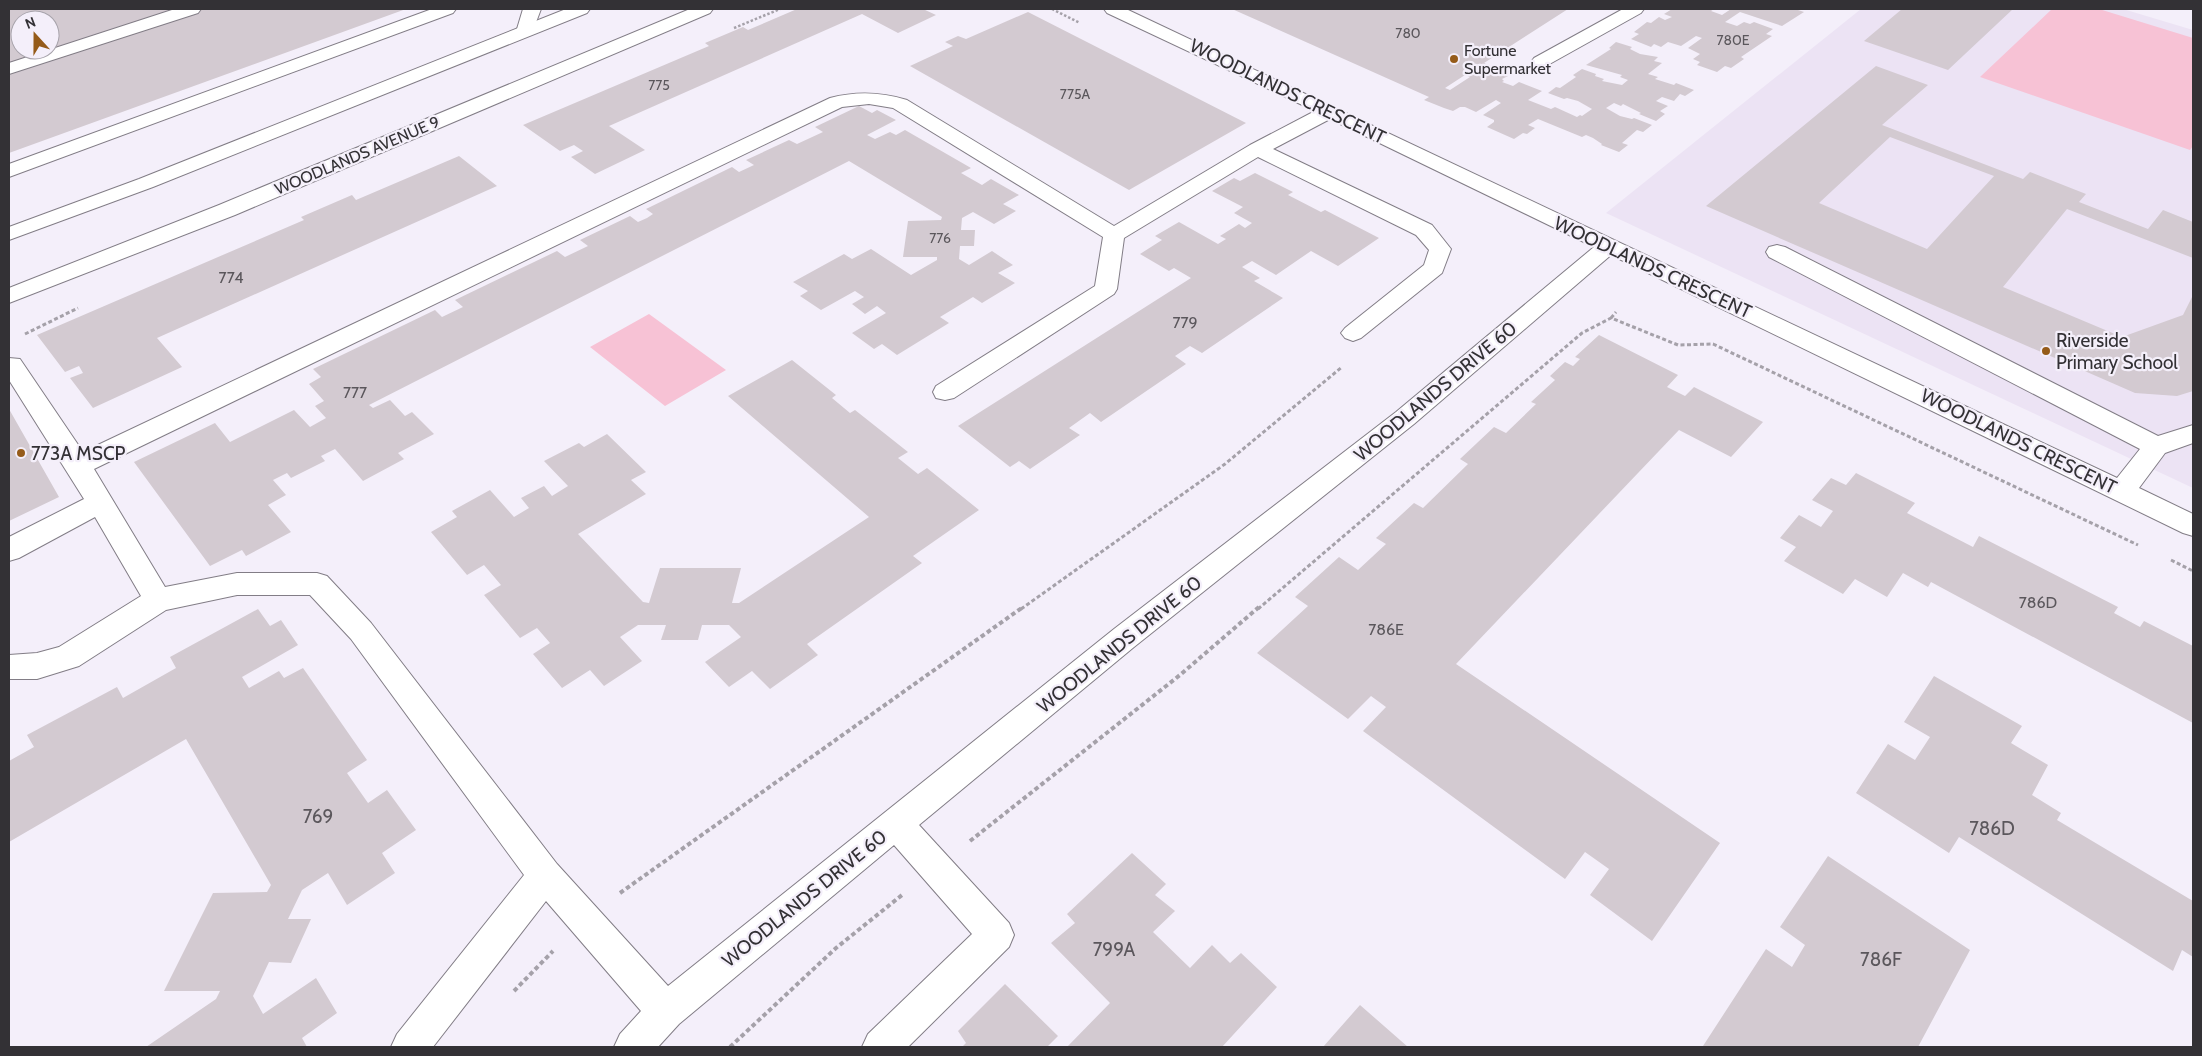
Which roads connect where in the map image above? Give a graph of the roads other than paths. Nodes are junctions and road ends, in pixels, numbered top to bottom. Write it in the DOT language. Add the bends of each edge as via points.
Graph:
graph roads {
  1 [pos="192,9"];
  2 [pos="447,9"];
  3 [pos="581,9"];
  4 [pos="704,9"];
  5 [pos="1113,9"];
  6 [pos="1635,9"];
  7 [pos="529,19"];
  8 [pos="1540,62"];
  9 [pos="9,69"];
  10 [pos="1330,111"];
  11 [pos="1257,149"];
  12 [pos="9,171"];
  13 [pos="9,234"];
  14 [pos="1114,235"];
  15 [pos="1609,246"];
  16 [pos="1777,252"];
  17 [pos="9,296"];
  18 [pos="1353,333"];
  19 [pos="11,365"];
  20 [pos="945,392"];
  21 [pos="2193,434"];
  22 [pos="2156,446"];
  23 [pos="78,465"];
  24 [pos="2122,491"];
  25 [pos="100,503"];
  26 [pos="2193,526"];
  27 [pos="9,550"];
  28 [pos="158,600"];
  29 [pos="9,667"];
  30 [pos="896,823"];
  31 [pos="544,875"];
  32 [pos="666,1011"];
  33 [pos="410,1047"];
  34 [pos="633,1047"];
  35 [pos="881,1047"];
  1 -- 9 [label="street"];
  2 -- 12 [label="street"];
  3 -- 7 [label="street"];
  4 -- 17 [label="street, WOODLANDS AVENUE 9" via="236,206"];
  5 -- 10 [label="street, WOODLANDS CRESCENT"];
  6 -- 8 [label="street"];
  7 -- 13 [label="street" via="146,183"];
  10 -- 11 [label="street"];
  10 -- 15 [label="street, WOODLANDS CRESCENT"];
  11 -- 14 [label="street"];
  11 -- 18 [label="street" via="1424,230 1440,249 1434,268"];
  14 -- 20 [label="street" via="1106,289"];
  14 -- 23 [label="street" via="900,104 884,98 837,102"];
  15 -- 24 [label="street, WOODLANDS CRESCENT"];
  15 -- 30 [label="street, WOODLANDS DRIVE 60" via="1405,418 1124,638"];
  16 -- 22 [label="street"];
  19 -- 23 [label="street"];
  21 -- 22 [label="street"];
  22 -- 24 [label="street"];
  23 -- 25 [label="street"];
  24 -- 26 [label="street, WOODLANDS CRESCENT"];
  25 -- 27 [label="street"];
  25 -- 28 [label="street"];
  28 -- 29 [label="street" via="68,657 37,666"];
  28 -- 31 [label="street" via="237,584 317,584 361,631"];
  30 -- 32 [label="street, WOODLANDS DRIVE 60"];
  30 -- 35 [label="street" via="996,936"];
  31 -- 32 [label="street"];
  31 -- 33 [label="street"];
  32 -- 34 [label="street, WOODLANDS DRIVE 60"];
}
